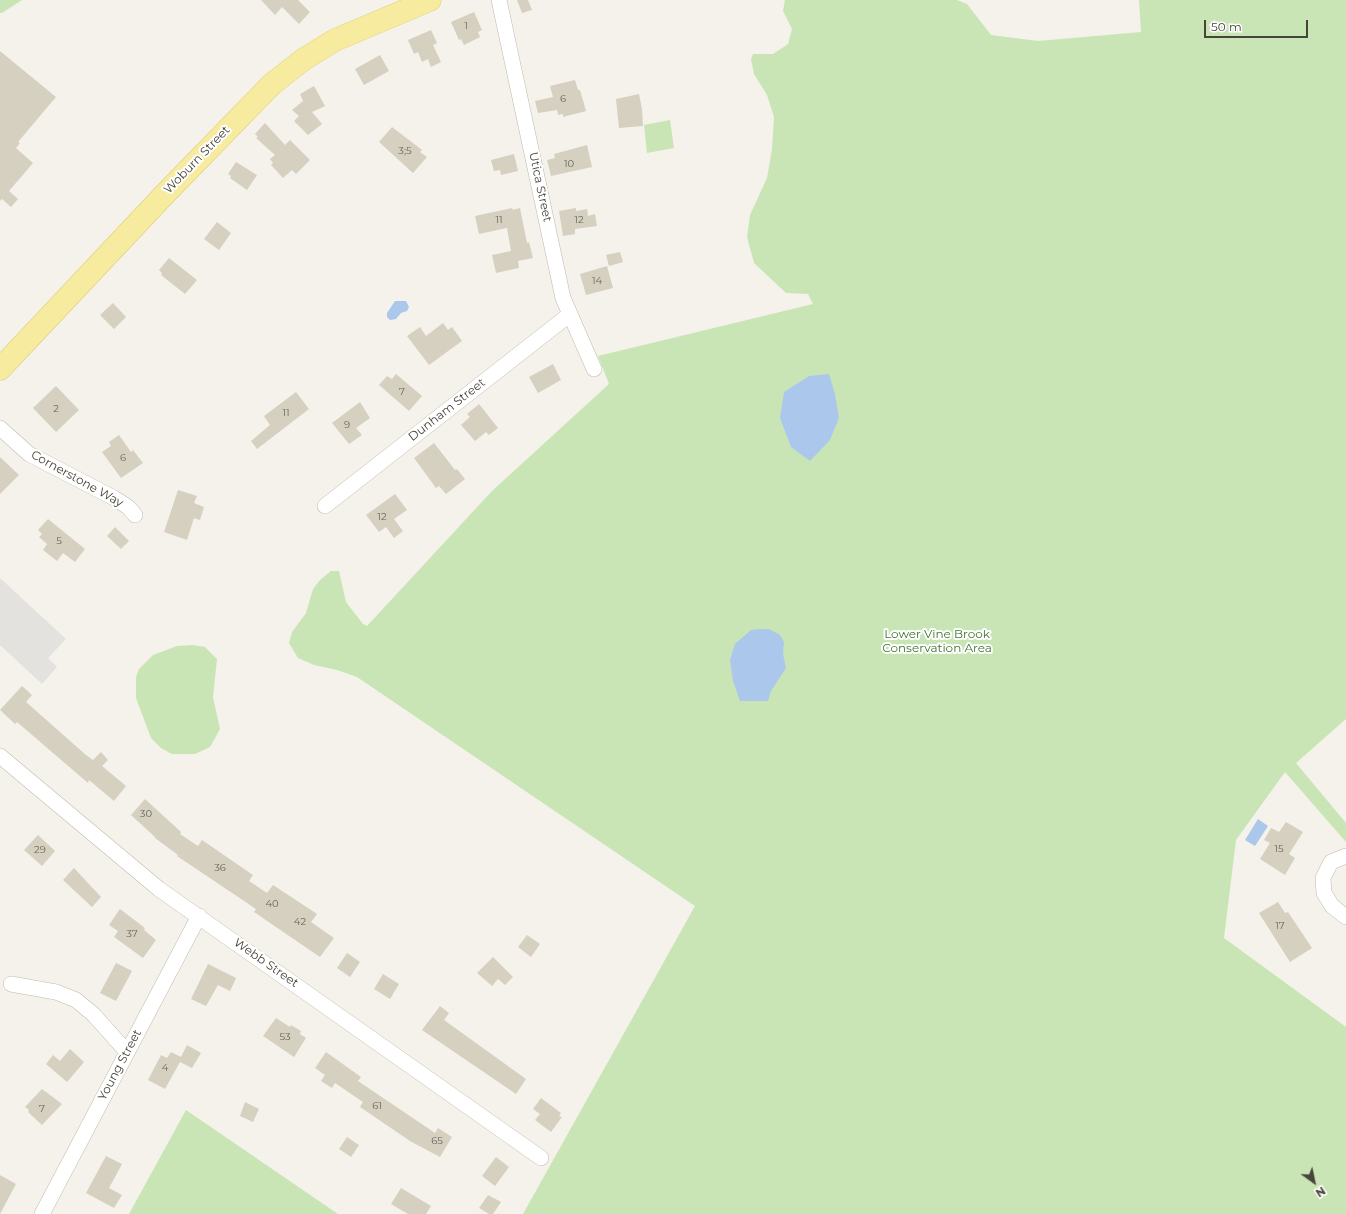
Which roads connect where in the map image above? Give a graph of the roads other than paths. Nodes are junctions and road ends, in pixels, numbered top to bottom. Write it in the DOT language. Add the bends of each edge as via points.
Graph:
graph roads {
  1 [pos="430,0"];
  2 [pos="498,0"];
  3 [pos="569,315"];
  4 [pos="0,369"];
  5 [pos="594,370"];
  6 [pos="0,428"];
  7 [pos="325,506"];
  8 [pos="135,515"];
  9 [pos="0,756"];
  10 [pos="1346,856"];
  11 [pos="198,916"];
  12 [pos="1346,917"];
  13 [pos="11,984"];
  14 [pos="127,1052"];
  15 [pos="541,1158"];
  16 [pos="42,1214"];
  1 -- 4 [label="main road, Woburn Street" via="335,40 304,59 272,84"];
  2 -- 3 [label="street, Utica Street" via="563,298"];
  3 -- 5 [label="street, Utica Street"];
  3 -- 7 [label="street, Dunham Street"];
  6 -- 8 [label="street, Cornerstone Way" via="29,454 114,498"];
  9 -- 11 [label="street, Webb Street" via="159,889"];
  10 -- 12 [label="street" via="1331,862 1323,878 1324,893 1332,906"];
  11 -- 14 [label="street, Young Street"];
  11 -- 15 [label="street, Webb Street"];
  13 -- 14 [label="street" via="56,992 76,1000 93,1014"];
  14 -- 16 [label="street, Young Street"];
}
